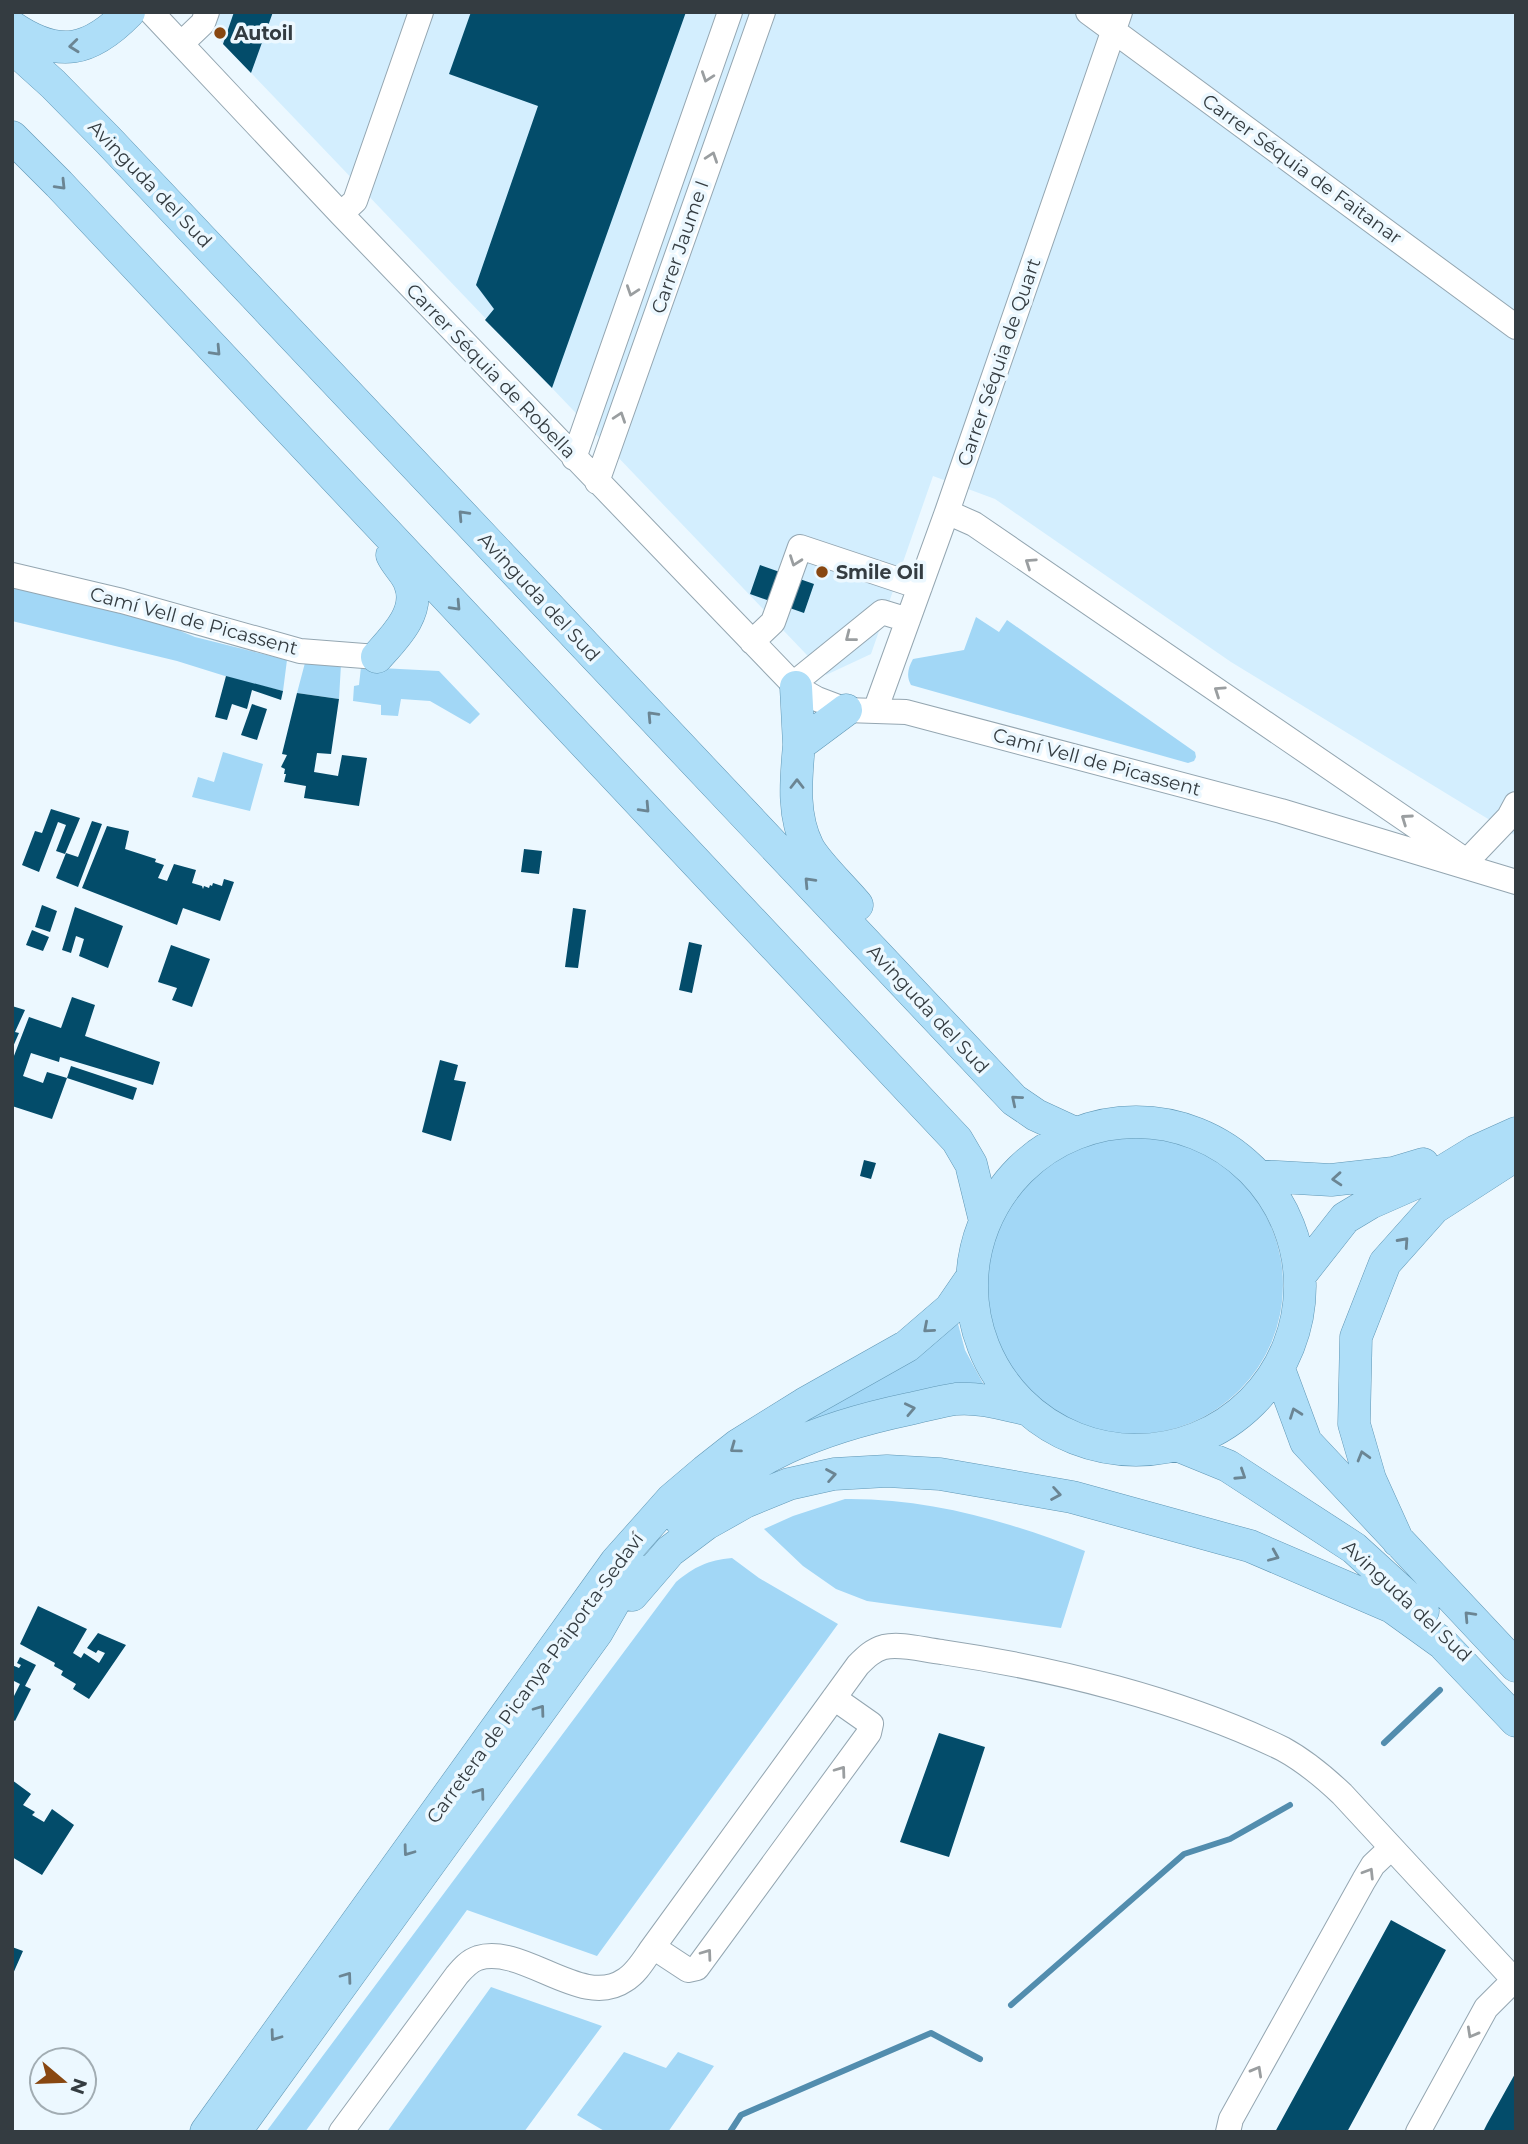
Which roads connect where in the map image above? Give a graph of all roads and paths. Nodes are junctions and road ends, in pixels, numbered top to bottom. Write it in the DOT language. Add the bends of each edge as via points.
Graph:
graph roads {
  1 [pos="129,12"];
  2 [pos="152,12"];
  3 [pos="207,12"];
  4 [pos="421,12"];
  5 [pos="730,12"];
  6 [pos="763,12"];
  7 [pos="1088,12"];
  8 [pos="1117,22"];
  9 [pos="12,27"];
  10 [pos="181,44"];
  11 [pos="12,47"];
  12 [pos="12,137"];
  13 [pos="341,214"];
  14 [pos="1516,327"];
  15 [pos="574,458"];
  16 [pos="597,482"];
  17 [pos="947,512"];
  18 [pos="380,525"];
  19 [pos="12,575"];
  20 [pos="920,587"];
  21 [pos="908,620"];
  22 [pos="752,642"];
  23 [pos="377,657"];
  24 [pos="794,686"];
  25 [pos="860,710"];
  26 [pos="799,746"];
  27 [pos="1366,792"];
  28 [pos="1516,804"];
  29 [pos="1346,830"];
  30 [pos="1475,867"];
  31 [pos="1516,882"];
  32 [pos="960,1043"];
  33 [pos="1075,1133"];
  34 [pos="1516,1133"];
  35 [pos="1476,1151"];
  36 [pos="1516,1155"];
  37 [pos="1260,1177"];
  38 [pos="985,1221"];
  39 [pos="1301,1274"];
  40 [pos="972,1278"];
  41 [pos="1279,1369"];
  42 [pos="1025,1409"];
  43 [pos="1179,1446"];
  44 [pos="1398,1541"];
  45 [pos="597,1632"];
  46 [pos="1516,1666"];
  47 [pos="834,1698"];
  48 [pos="1516,1708"];
  49 [pos="1516,1721"];
  50 [pos="1391,1847"];
  51 [pos="653,1947"];
  52 [pos="1515,1981"];
  53 [pos="205,2132"];
  54 [pos="235,2132"];
  55 [pos="341,2132"];
  56 [pos="1228,2132"];
  57 [pos="1418,2132"];
  1 -- 9 [label="main road, one-way" via="116,26 77,48 53,47"];
  2 -- 10 [label="street, Carrer Séquia de Robella"];
  3 -- 10 [label="street" via="203,23"];
  4 -- 13 [label="street" via="355,201"];
  5 -- 15 [label="street, Carrer Jaume I, one-way"];
  16 -- 6 [label="street, Carrer Jaume I, one-way"];
  7 -- 8 [label="street, Carrer Séquia de Faitanar"];
  8 -- 14 [label="street, Carrer Séquia de Faitanar"];
  8 -- 17 [label="street, Carrer Séquia de Quart"];
  10 -- 13 [label="street, Carrer Séquia de Robella"];
  32 -- 11 [label="main road, Avinguda del Sud, one-way" via="109,141"];
  12 -- 18 [label="main road, one-way"];
  13 -- 15 [label="street, Carrer Séquia de Robella"];
  15 -- 16 [label="street, Carrer Séquia de Robella"];
  16 -- 22 [label="street, Carrer Séquia de Robella"];
  17 -- 20 [label="street, Carrer Séquia de Quart"];
  27 -- 17 [label="street, Camí Vell de Picassent, one-way" via="974,524"];
  18 -- 23 [label="main road" via="413,595 398,634"];
  18 -- 38 [label="main road, one-way" via="957,1140 971,1164"];
  19 -- 23 [label="street, Camí Vell de Picassent" via="300,651"];
  20 -- 21 [label="street, Carrer Séquia de Quart"];
  20 -- 22 [label="street, one-way" via="800,547 773,622"];
  21 -- 24 [label="street, one-way" via="882,612"];
  21 -- 25 [label="street, Carrer Séquia de Quart"];
  22 -- 24 [label="street, Carrer Séquia de Robella"];
  24 -- 25 [label="street, Carrer Séquia de Robella" via="817,699"];
  24 -- 26 [label="main road"];
  25 -- 26 [label="main road"];
  25 -- 29 [label="street, Camí Vell de Picassent" via="906,712"];
  32 -- 26 [label="main road, one-way" via="925,984 809,848 797,812"];
  27 -- 29 [label="street" via="1360,811"];
  30 -- 27 [label="street, Camí Vell de Picassent, one-way"];
  28 -- 30 [label="street"];
  29 -- 30 [label="street, Camí Vell de Picassent"];
  30 -- 31 [label="street, Camí Vell de Picassent"];
  33 -- 32 [label="main road, Avinguda del Sud, one-way" via="1014,1100"];
  33 -- 37 [label="main road" via="1124,1121 1174,1125 1221,1144"];
  33 -- 38 [label="main road" via="1038,1154 1007,1184"];
  34 -- 35 [label="main road"];
  35 -- 37 [label="main road, one-way" via="1393,1172 1331,1180"];
  35 -- 39 [label="main road" via="1345,1219"];
  44 -- 36 [label="main road, one-way" via="1370,1479 1354,1424 1356,1337 1385,1263 1434,1208"];
  37 -- 39 [label="main road" via="1288,1222"];
  38 -- 40 [label="main road"];
  39 -- 41 [label="main road" via="1297,1323"];
  40 -- 42 [label="main road" via="978,1334 996,1375"];
  40 -- 53 [label="main road, Carretera de Picanya-Paiporta-Sedaví, one-way" via="950,1308 907,1346 738,1445 643,1530"];
  41 -- 43 [label="main road" via="1253,1404 1219,1430"];
  44 -- 41 [label="main road, Avinguda del Sud, one-way" via="1306,1442"];
  42 -- 43 [label="main road" via="1072,1439 1125,1452"];
  45 -- 42 [label="main road, Carretera de Picanya-Paiporta-Sedaví, one-way" via="621,1590 671,1530 698,1504 761,1461 827,1429 958,1399"];
  43 -- 48 [label="main road, Avinguda del Sud, one-way" via="1228,1466 1354,1548 1450,1637"];
  46 -- 44 [label="main road, Avinguda del Sud, one-way"];
  45 -- 49 [label="main road, one-way" via="670,1551 745,1502 789,1484 834,1474 940,1474 1072,1497 1237,1542 1345,1586 1392,1607 1441,1643"];
  54 -- 45 [label="main road, Carretera de Picanya-Paiporta-Sedaví, one-way"];
  47 -- 50 [label="street" via="867,1656 895,1646 1076,1678 1197,1715 1284,1750 1322,1775"];
  47 -- 51 [label="street"];
  51 -- 47 [label="street, one-way" via="688,1970 697,1968 869,1733 871,1724"];
  50 -- 52 [label="street"];
  56 -- 50 [label="street, one-way" via="1240,2102 1357,1892 1373,1865"];
  51 -- 55 [label="street" via="625,1980 597,1988 499,1957 477,1958 447,1988"];
  52 -- 57 [label="street, one-way" via="1486,2008"];
}
